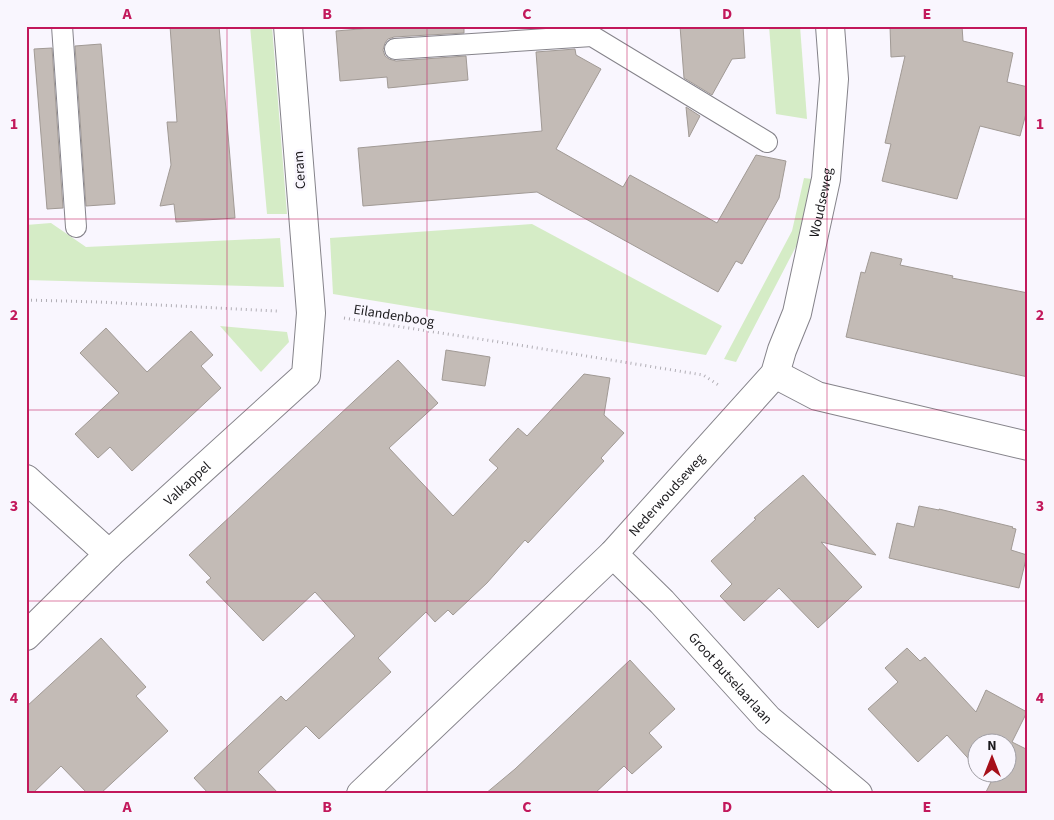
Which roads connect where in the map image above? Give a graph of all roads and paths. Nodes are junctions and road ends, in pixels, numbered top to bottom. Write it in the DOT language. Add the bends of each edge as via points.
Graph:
graph roads {
  1 [pos="62,26"];
  2 [pos="288,26"];
  3 [pos="830,26"];
  4 [pos="592,31"];
  5 [pos="395,49"];
  6 [pos="767,142"];
  7 [pos="76,227"];
  8 [pos="26,300"];
  9 [pos="311,313"];
  10 [pos="774,374"];
  11 [pos="748,403"];
  12 [pos="1028,446"];
  13 [pos="26,479"];
  14 [pos="108,554"];
  15 [pos="613,554"];
  16 [pos="26,636"];
  17 [pos="361,794"];
  18 [pos="858,794"];
  1 -- 7 [label="lane"];
  2 -- 9 [label="street, Ceram"];
  3 -- 10 [label="street, Woudseweg" via="834,79 826,179 797,313"];
  4 -- 5 [label="lane"];
  4 -- 6 [label="lane"];
  8 -- 9 [label="path, Eilandenboog"];
  9 -- 11 [label="path, Eilandenboog" via="703,375"];
  9 -- 14 [label="street, Valkappel" via="306,375"];
  10 -- 11 [label="street, Nederwoudseweg"];
  10 -- 12 [label="street" via="817,396"];
  11 -- 15 [label="street, Nederwoudseweg"];
  13 -- 14 [label="street"];
  14 -- 16 [label="street, Valkappel"];
  15 -- 17 [label="street, Nederwoudseweg"];
  15 -- 18 [label="street, Groot Butselaarlaan" via="662,602 768,719"];
}
